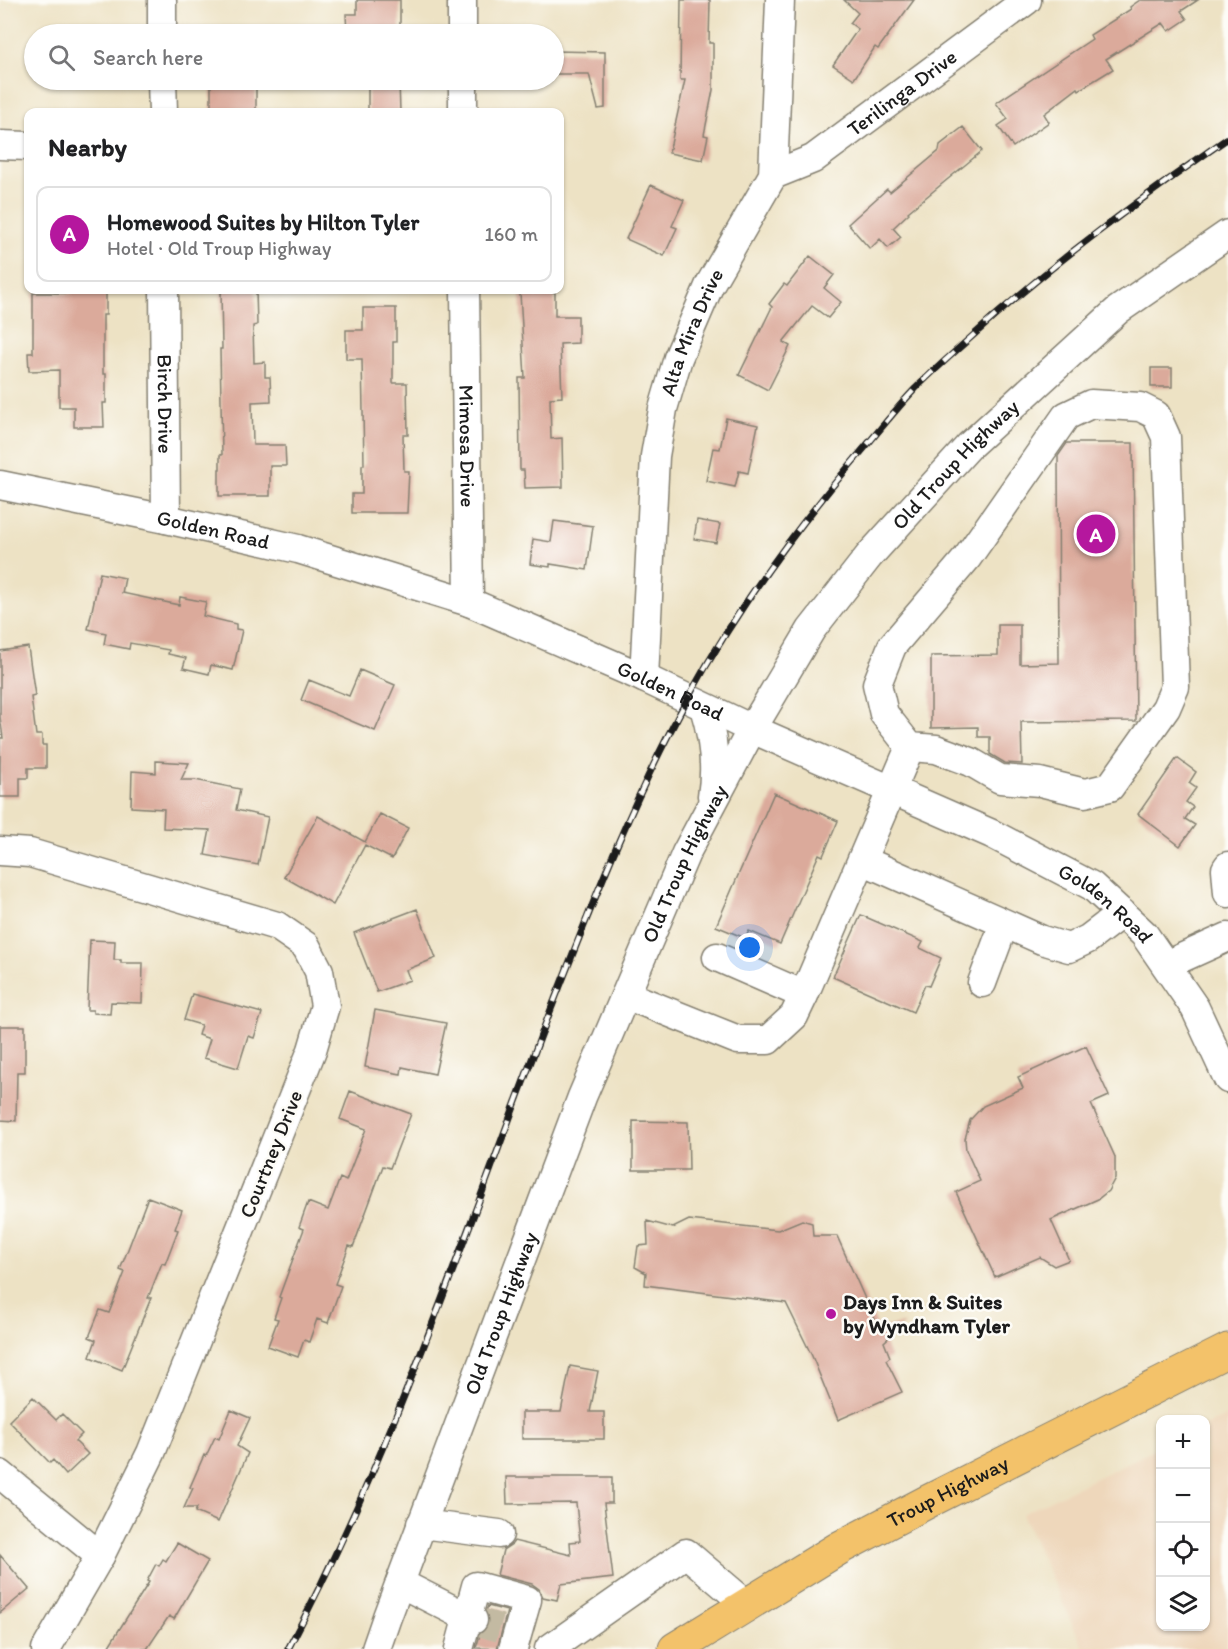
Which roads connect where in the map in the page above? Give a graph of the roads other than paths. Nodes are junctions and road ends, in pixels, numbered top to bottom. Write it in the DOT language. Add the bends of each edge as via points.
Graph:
graph roads {
  1 [pos="162,0"];
  2 [pos="462,0"];
  3 [pos="780,0"];
  4 [pos="1027,0"];
  5 [pos="162,24"];
  6 [pos="462,24"];
  7 [pos="162,90"];
  8 [pos="463,90"];
  9 [pos="163,108"];
  10 [pos="463,108"];
  11 [pos="0,145"];
  12 [pos="24,146"];
  13 [pos="772,175"];
  14 [pos="1228,234"];
  15 [pos="164,294"];
  16 [pos="465,294"];
  17 [pos="0,485"];
  18 [pos="166,519"];
  19 [pos="469,602"];
  20 [pos="644,678"];
  21 [pos="704,707"];
  22 [pos="752,729"];
  23 [pos="910,747"];
  24 [pos="892,790"];
  25 [pos="711,806"];
  26 [pos="0,851"];
  27 [pos="862,860"];
  28 [pos="1228,866"];
  29 [pos="1228,893"];
  30 [pos="1122,913"];
  31 [pos="1004,924"];
  32 [pos="1228,937"];
  33 [pos="717,957"];
  34 [pos="1166,965"];
  35 [pos="982,983"];
  36 [pos="804,994"];
  37 [pos="626,995"];
  38 [pos="1228,1079"];
  39 [pos="1228,1350"];
  40 [pos="0,1474"];
  41 [pos="422,1524"];
  42 [pos="499,1534"];
  43 [pos="99,1556"];
  44 [pos="400,1583"];
  45 [pos="747,1605"];
  46 [pos="470,1619"];
  47 [pos="518,1641"];
  48 [pos="46,1649"];
  49 [pos="376,1649"];
  50 [pos="459,1649"];
  51 [pos="549,1649"];
  52 [pos="675,1649"];
  1 -- 5 [label="street"];
  2 -- 6 [label="street"];
  3 -- 13 [label="street, Alta Mira Drive"];
  4 -- 13 [label="street, Terilinga Drive" via="813,159"];
  7 -- 9 [label="street"];
  8 -- 10 [label="street"];
  11 -- 12 [label="street"];
  13 -- 20 [label="street, Alta Mira Drive" via="710,284 678,357 663,409 655,456"];
  14 -- 22 [label="street, Old Troup Highway" via="1118,310 970,446 869,556 811,630"];
  15 -- 18 [label="street, Birch Drive"];
  16 -- 19 [label="street, Mimosa Drive"];
  17 -- 18 [label="street, Golden Road"];
  18 -- 19 [label="street, Golden Road" via="298,549"];
  19 -- 20 [label="street, Golden Road"];
  20 -- 21 [label="street, Golden Road"];
  21 -- 22 [label="street, Golden Road"];
  21 -- 25 [label="street" via="714,760"];
  22 -- 24 [label="street, Golden Road"];
  22 -- 25 [label="street, Old Troup Highway"];
  23 -- 23 [label="street" via="884,714 877,684 892,646 967,558 1066,416 1091,404 1140,407 1156,415 1166,437 1175,687 1166,708 1110,787 1085,793 1041,782 1000,778 936,749"];
  23 -- 24 [label="street"];
  24 -- 27 [label="street"];
  24 -- 30 [label="street, Golden Road" via="993,834 1092,886"];
  25 -- 37 [label="street, Old Troup Highway" via="686,853"];
  26 -- 43 [label="street, Courtney Drive" via="30,853 277,926 306,946 320,971 325,1006 312,1050 151,1453"];
  27 -- 31 [label="street"];
  27 -- 36 [label="street"];
  28 -- 29 [label="street"];
  30 -- 31 [label="street" via="1069,948"];
  30 -- 34 [label="street, Golden Road" via="1144,934"];
  31 -- 35 [label="street"];
  32 -- 34 [label="street"];
  33 -- 36 [label="street"];
  34 -- 38 [label="street, Golden Road" via="1195,1008"];
  36 -- 37 [label="street" via="794,1016 768,1040 738,1040"];
  37 -- 41 [label="street, Old Troup Highway" via="582,1096"];
  39 -- 45 [label="main road, Troup Highway" via="841,1547"];
  40 -- 43 [label="street"];
  41 -- 42 [label="street"];
  41 -- 44 [label="street, Old Troup Highway"];
  43 -- 48 [label="street, Courtney Drive"];
  44 -- 46 [label="street"];
  44 -- 49 [label="street, Old Troup Highway"];
  45 -- 51 [label="street" via="686,1553"];
  45 -- 52 [label="main road, Troup Highway"];
  46 -- 47 [label="street" via="476,1586 526,1600"];
  46 -- 50 [label="street"];
}
